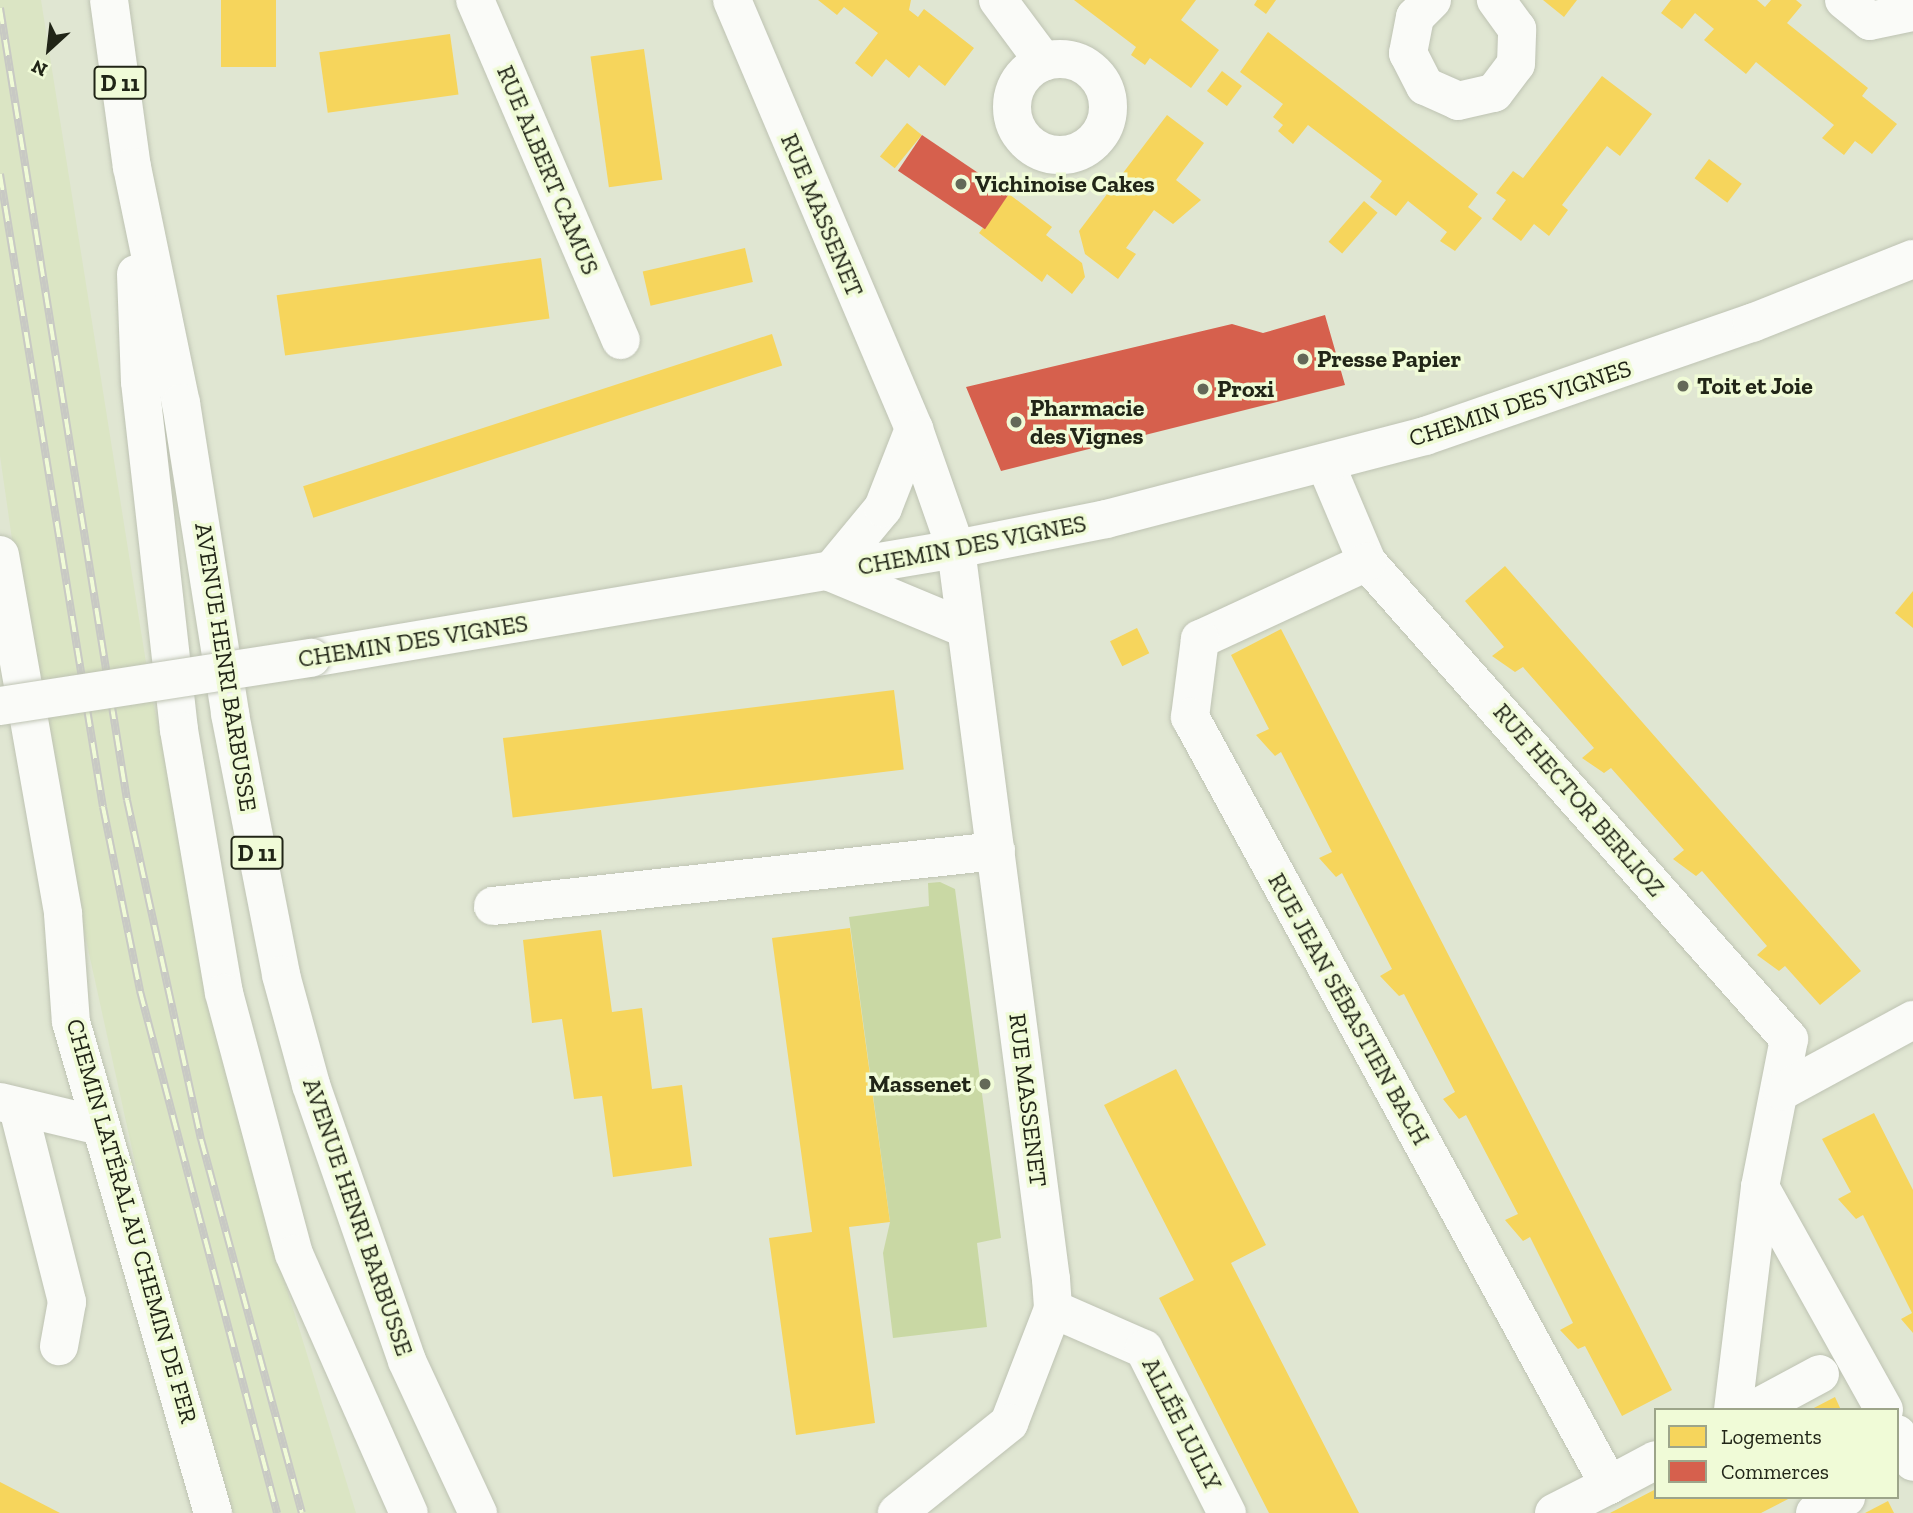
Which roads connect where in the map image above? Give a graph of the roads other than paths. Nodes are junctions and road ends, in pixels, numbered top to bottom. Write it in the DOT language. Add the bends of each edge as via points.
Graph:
graph roads {
  1 [pos="109,0"];
  2 [pos="475,0"];
  3 [pos="732,0"];
  4 [pos="998,0"];
  5 [pos="1432,0"];
  6 [pos="1496,0"];
  7 [pos="1843,0"];
  8 [pos="1913,12"];
  9 [pos="1044,62"];
  10 [pos="132,167"];
  11 [pos="1913,259"];
  12 [pos="621,340"];
  13 [pos="914,429"];
  14 [pos="1325,465"];
  15 [pos="956,549"];
  16 [pos="1367,562"];
  17 [pos="830,572"];
  18 [pos="2,575"];
  19 [pos="964,628"];
  20 [pos="0,705"];
  21 [pos="996,851"];
  22 [pos="493,906"];
  23 [pos="1913,1020"];
  24 [pos="1782,1090"];
  25 [pos="9,1105"];
  26 [pos="100,1126"];
  27 [pos="1760,1187"];
  28 [pos="1053,1309"];
  29 [pos="59,1346"];
  30 [pos="1820,1374"];
  31 [pos="1732,1408"];
  32 [pos="1757,1408"];
  33 [pos="1883,1408"];
  34 [pos="1899,1438"];
  35 [pos="1654,1461"];
  36 [pos="1913,1462"];
  37 [pos="1609,1485"];
  38 [pos="1842,1499"];
  39 [pos="213,1513"];
  40 [pos="409,1513"];
  41 [pos="478,1513"];
  42 [pos="897,1513"];
  43 [pos="1227,1513"];
  44 [pos="1554,1513"];
  45 [pos="1815,1513"];
  1 -- 10 [label="street, AVENUE HENRI BARBUSSE / D 11"];
  2 -- 12 [label="street, RUE ALBERT CAMUS"];
  3 -- 13 [label="street, RUE MASSENET"];
  4 -- 9 [label="street"];
  5 -- 6 [label="street" via="1415,17 1408,52 1425,86 1458,101 1494,93 1516,64 1517,29"];
  7 -- 8 [label="street" via="1870,21"];
  10 -- 40 [label="street, AVENUE HENRI BARBUSSE / D 11" via="140,382 179,730 224,993 294,1254"];
  10 -- 41 [label="street, AVENUE HENRI BARBUSSE / D 11" via="181,403 230,714 281,975 389,1311"];
  11 -- 14 [label="street, CHEMIN DES VIGNES" via="1697,343"];
  13 -- 15 [label="street, RUE MASSENET"];
  13 -- 17 [label="street" via="883,508"];
  14 -- 15 [label="street, CHEMIN DES VIGNES"];
  14 -- 16 [label="street, RUE HECTOR BERLIOZ"];
  15 -- 17 [label="street, CHEMIN DES VIGNES"];
  15 -- 19 [label="street, RUE MASSENET"];
  16 -- 24 [label="street, RUE HECTOR BERLIOZ" via="1789,1039"];
  16 -- 37 [label="street, RUE JEAN SÉBASTIEN BACH" via="1200,639 1190,718"];
  17 -- 19 [label="street"];
  17 -- 20 [label="street, CHEMIN DES VIGNES, bridge"];
  18 -- 26 [label="street, CHEMIN LATÉRAL AU CHEMIN DE FER" via="63,914 71,1023"];
  19 -- 21 [label="street, RUE MASSENET"];
  21 -- 22 [label="street"];
  21 -- 28 [label="street, RUE MASSENET"];
  23 -- 24 [label="street"];
  24 -- 27 [label="street"];
  25 -- 26 [label="street"];
  25 -- 29 [label="street" via="66,1302"];
  26 -- 39 [label="street, CHEMIN LATÉRAL AU CHEMIN DE FER"];
  27 -- 31 [label="street"];
  27 -- 33 [label="street"];
  28 -- 42 [label="street, RUE MASSENET" via="1009,1423"];
  28 -- 43 [label="street, ALLÉE LULLY" via="1144,1349"];
  30 -- 32 [label="street"];
  34 -- 36 [label="street"];
  35 -- 37 [label="street"];
  37 -- 44 [label="street"];
  38 -- 45 [label="street"];
}
